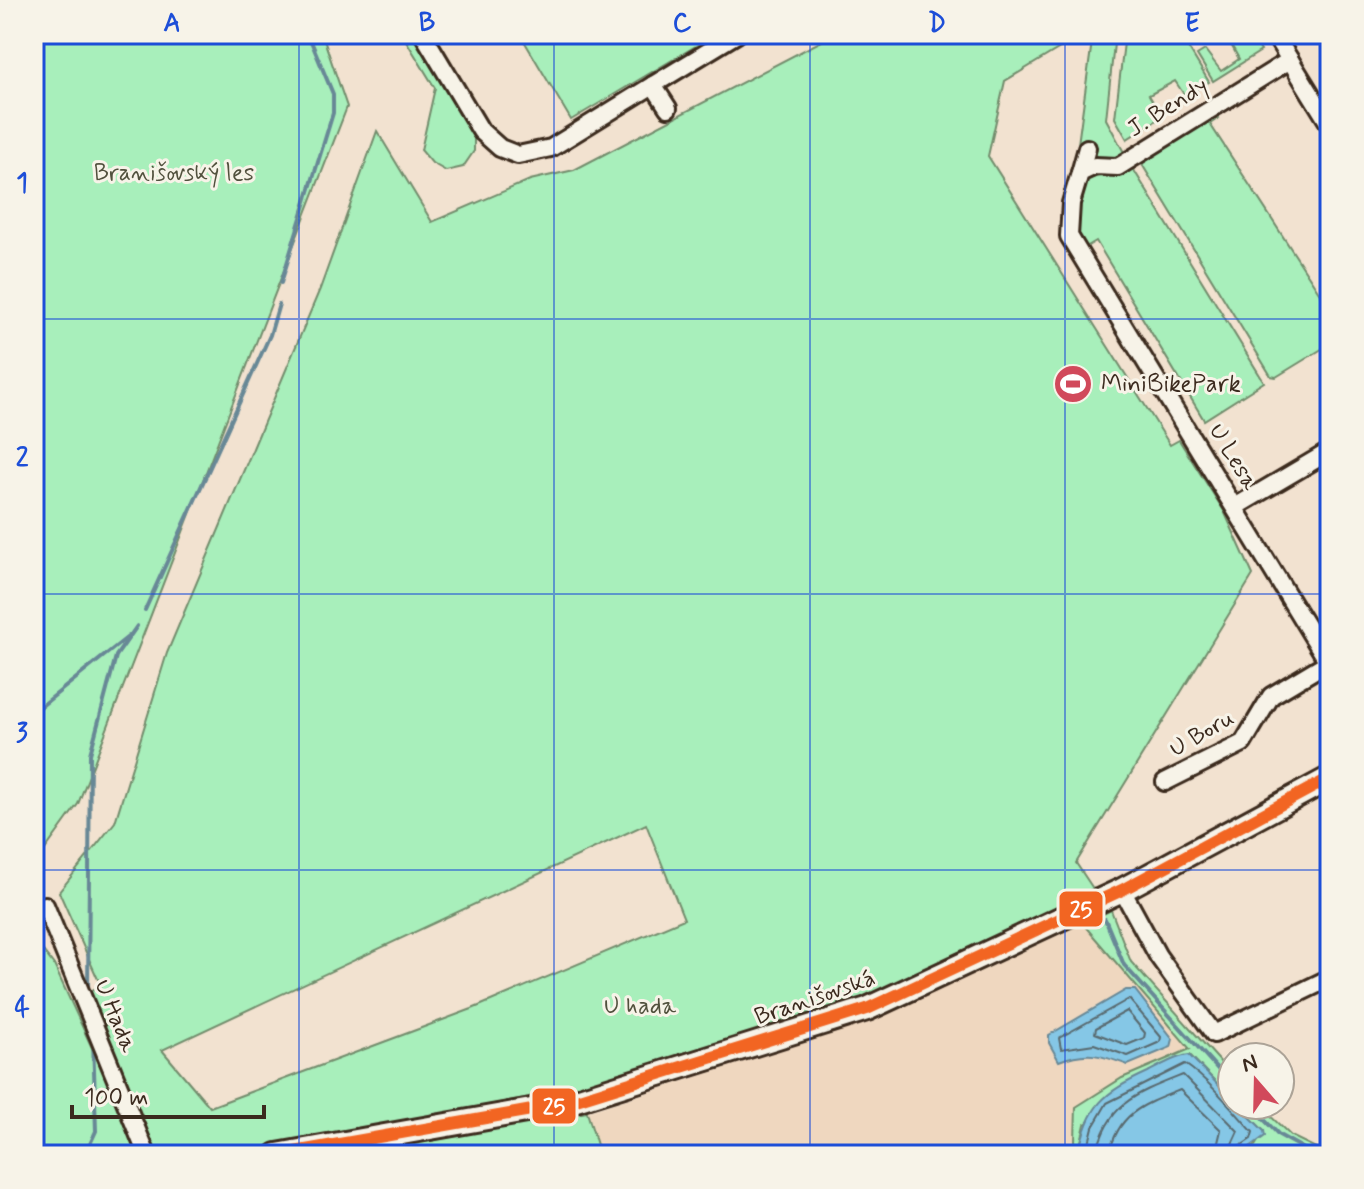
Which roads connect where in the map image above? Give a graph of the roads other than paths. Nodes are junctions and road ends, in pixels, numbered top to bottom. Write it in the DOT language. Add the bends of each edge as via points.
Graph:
graph roads {
  1 [pos="423,34"];
  2 [pos="737,34"];
  3 [pos="1274,34"];
  4 [pos="1290,60"];
  5 [pos="653,85"];
  6 [pos="668,108"];
  7 [pos="1330,125"];
  8 [pos="1087,148"];
  9 [pos="1077,180"];
  10 [pos="1330,451"];
  11 [pos="1235,507"];
  12 [pos="1329,663"];
  13 [pos="1330,778"];
  14 [pos="1165,782"];
  15 [pos="1122,890"];
  16 [pos="34,909"];
  17 [pos="1330,978"];
  18 [pos="147,1155"];
  19 [pos="277,1155"];
  1 -- 5 [label="street" via="481,131 518,155 537,153"];
  2 -- 5 [label="street"];
  3 -- 4 [label="street"];
  4 -- 7 [label="street"];
  4 -- 9 [label="street, J. Bendy" via="1118,167 1095,166"];
  5 -- 6 [label="street"];
  8 -- 9 [label="street, U Lesa"];
  9 -- 11 [label="street, U Lesa" via="1069,236"];
  10 -- 11 [label="street"];
  11 -- 12 [label="street, U Lesa"];
  12 -- 14 [label="street, U Boru" via="1271,696 1243,743"];
  13 -- 15 [label="street, Branišovská"];
  15 -- 17 [label="street" via="1158,956 1214,1034"];
  15 -- 19 [label="street, Branišovská" via="907,993 696,1065 560,1105"];
  16 -- 18 [label="street, U Hada" via="45,905"];
}
